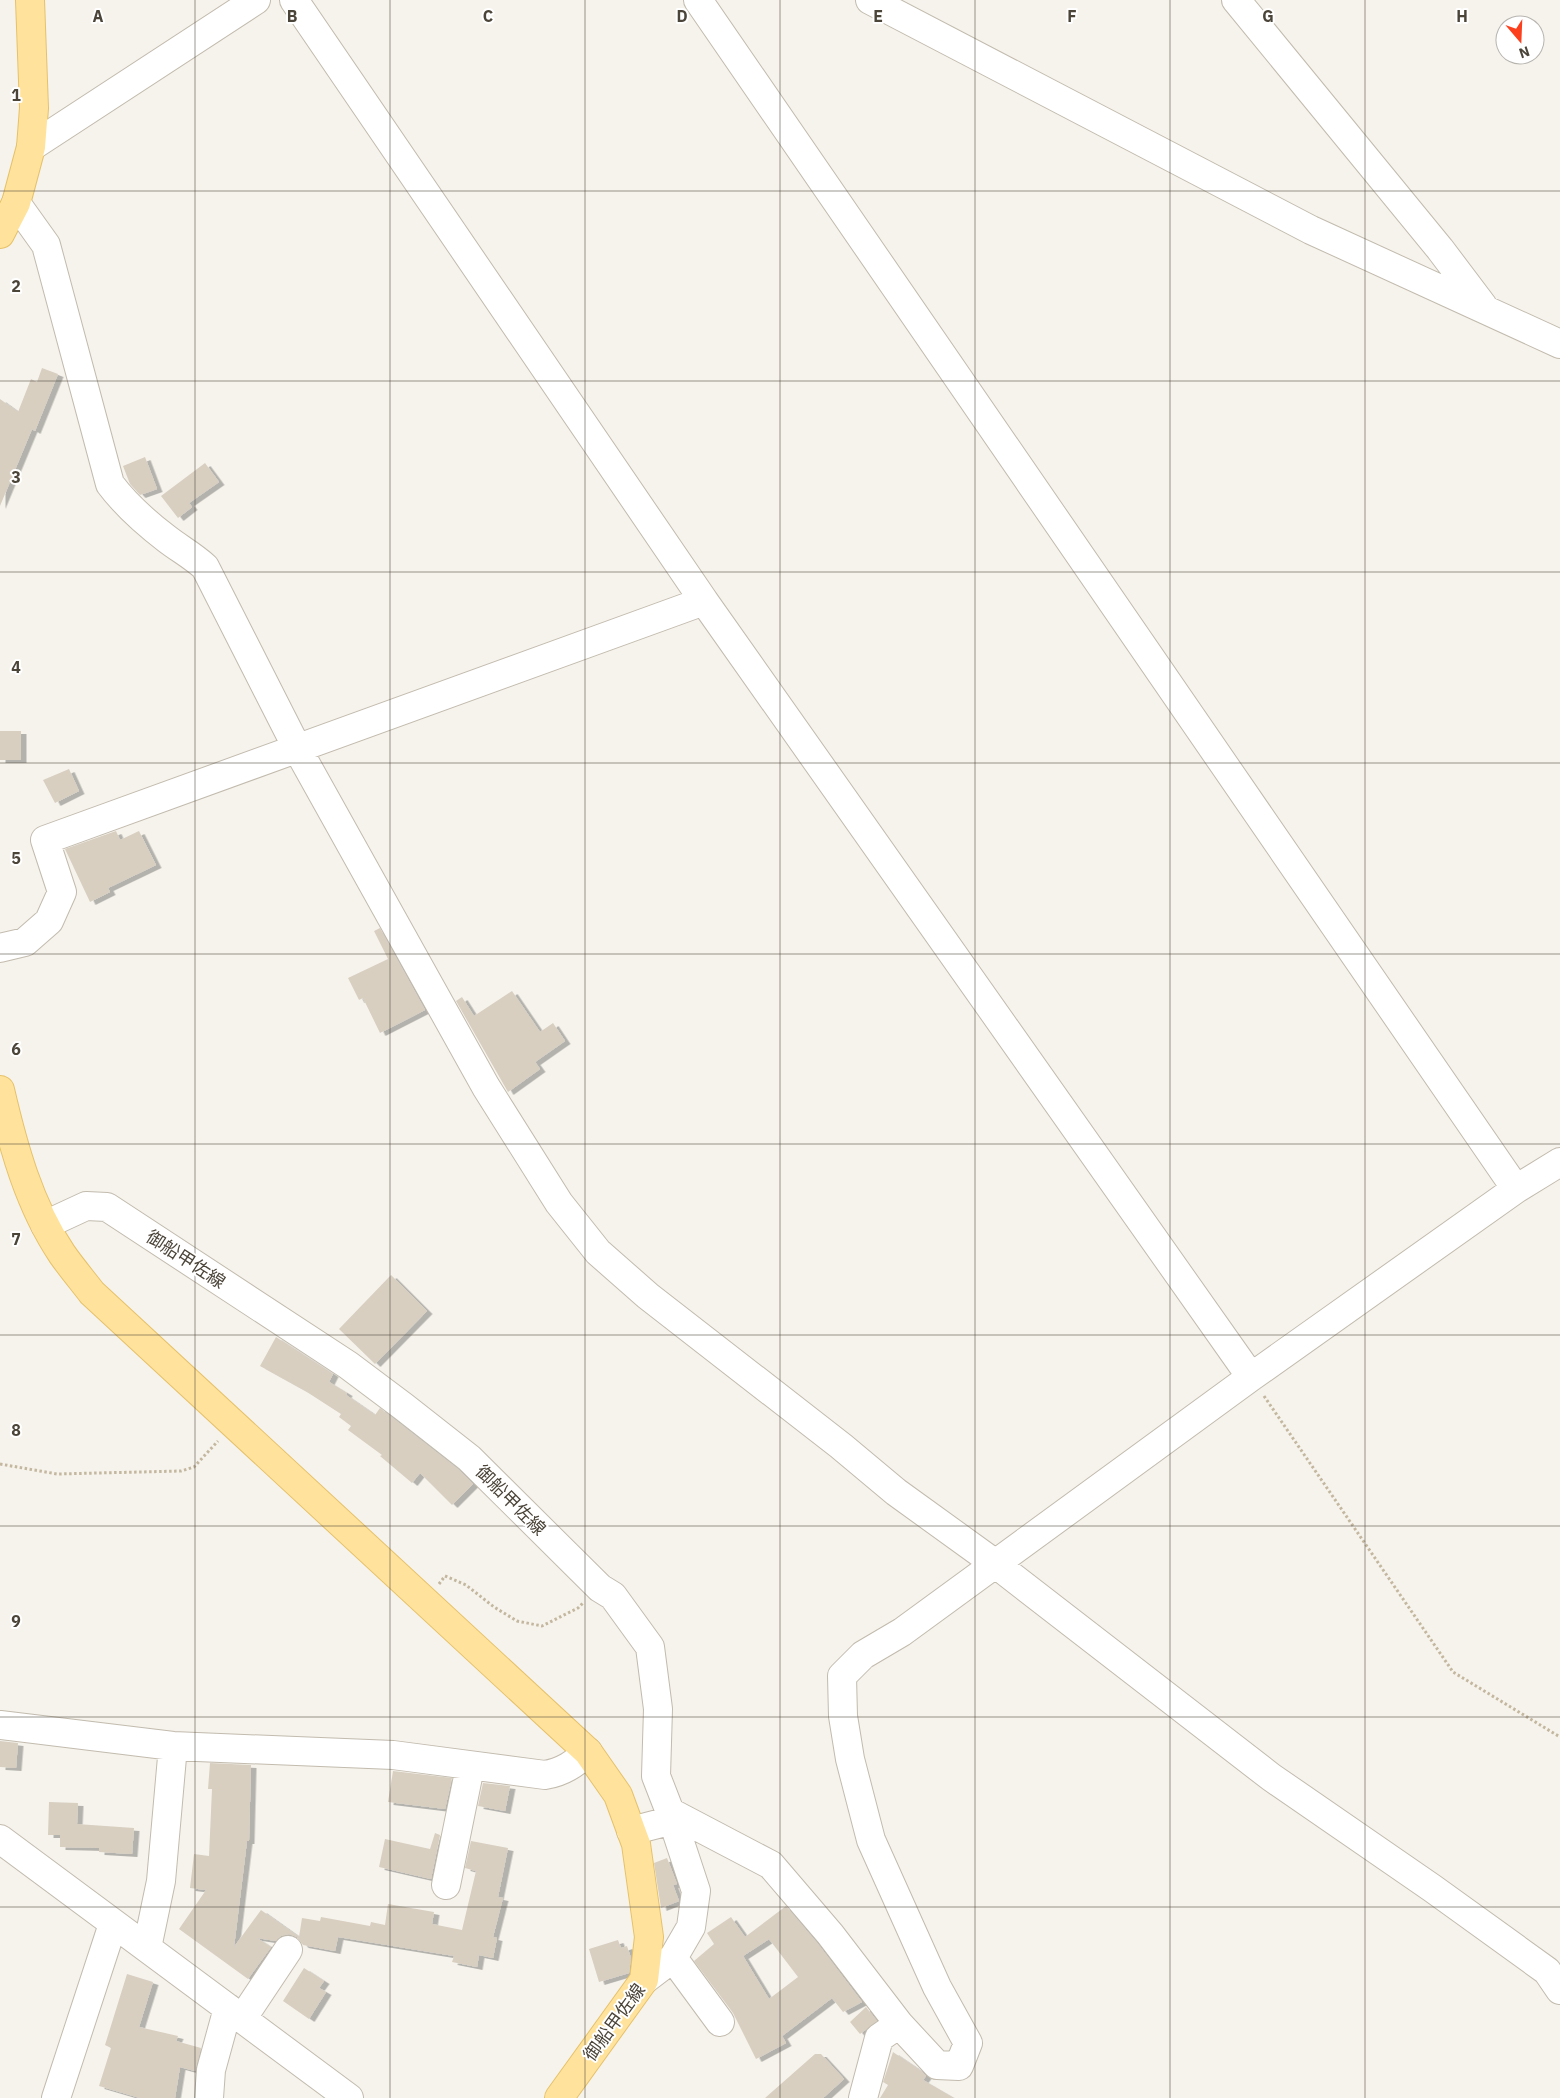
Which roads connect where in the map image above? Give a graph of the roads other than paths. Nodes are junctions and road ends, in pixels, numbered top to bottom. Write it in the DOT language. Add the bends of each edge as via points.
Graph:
graph roads {
  1 [pos="30,0"];
  2 [pos="256,0"];
  3 [pos="294,0"];
  4 [pos="698,0"];
  5 [pos="870,0"];
  6 [pos="1236,0"];
  7 [pos="31,148"];
  8 [pos="16,203"];
  9 [pos="0,234"];
  10 [pos="1485,309"];
  11 [pos="1560,344"];
  12 [pos="704,601"];
  13 [pos="297,748"];
  14 [pos="0,948"];
  15 [pos="0,1090"];
  16 [pos="1560,1162"];
  17 [pos="1516,1189"];
  18 [pos="45,1225"];
  19 [pos="1251,1377"];
  20 [pos="996,1565"];
  21 [pos="0,1725"];
  22 [pos="173,1746"];
  23 [pos="588,1752"];
  24 [pos="470,1767"];
  25 [pos="672,1816"];
  26 [pos="631,1831"];
  27 [pos="0,1839"];
  28 [pos="446,1885"];
  29 [pos="113,1924"];
  30 [pos="147,1948"];
  31 [pos="288,1950"];
  32 [pos="673,1958"];
  33 [pos="644,1980"];
  34 [pos="1560,1990"];
  35 [pos="235,2014"];
  36 [pos="720,2022"];
  37 [pos="899,2024"];
  38 [pos="56,2098"];
  39 [pos="209,2098"];
  40 [pos="349,2098"];
  41 [pos="559,2098"];
  42 [pos="864,2098"];
  1 -- 7 [label="main road" via="34,108"];
  2 -- 7 [label="street"];
  3 -- 12 [label="street"];
  4 -- 17 [label="street"];
  5 -- 10 [label="street" via="1311,230"];
  6 -- 10 [label="street" via="1440,249"];
  7 -- 8 [label="main road"];
  8 -- 9 [label="main road"];
  8 -- 13 [label="street" via="46,245 110,484 166,538 205,567"];
  10 -- 11 [label="street"];
  12 -- 13 [label="street"];
  12 -- 19 [label="street"];
  13 -- 14 [label="street" via="44,840 62,892 49,921 24,942"];
  13 -- 20 [label="street" via="486,1087 559,1203 598,1252 648,1296 896,1492"];
  15 -- 18 [label="main road" via="10,1133"];
  16 -- 17 [label="street"];
  17 -- 19 [label="street"];
  18 -- 23 [label="main road" via="62,1254 92,1293"];
  18 -- 25 [label="street, 御船甲佐線" via="86,1206 108,1207 348,1365 469,1458 600,1588 613,1596 650,1647 658,1709 656,1776"];
  19 -- 20 [label="street"];
  20 -- 34 [label="street" via="1271,1777 1547,1971"];
  20 -- 37 [label="street" via="902,1632 863,1655 842,1676 843,1716 850,1759 871,1840 937,1987 968,2043 959,2066 937,2065"];
  21 -- 22 [label="street"];
  22 -- 24 [label="street" via="392,1755"];
  22 -- 30 [label="street" via="161,1881"];
  23 -- 24 [label="street" via="572,1766 545,1775"];
  23 -- 26 [label="main road" via="618,1795"];
  24 -- 28 [label="street"];
  25 -- 26 [label="street"];
  25 -- 32 [label="street, 御船甲佐線" via="696,1891 691,1927"];
  25 -- 37 [label="street" via="771,1865 830,1934"];
  26 -- 33 [label="main road" via="636,1844 649,1937"];
  27 -- 29 [label="street"];
  29 -- 30 [label="street"];
  29 -- 38 [label="street"];
  30 -- 35 [label="street"];
  31 -- 35 [label="street"];
  32 -- 33 [label="street, 御船甲佐線"];
  32 -- 36 [label="street"];
  33 -- 41 [label="main road, 御船甲佐線"];
  35 -- 39 [label="street" via="211,2070"];
  35 -- 40 [label="street"];
  37 -- 42 [label="street" via="879,2038"];
}
